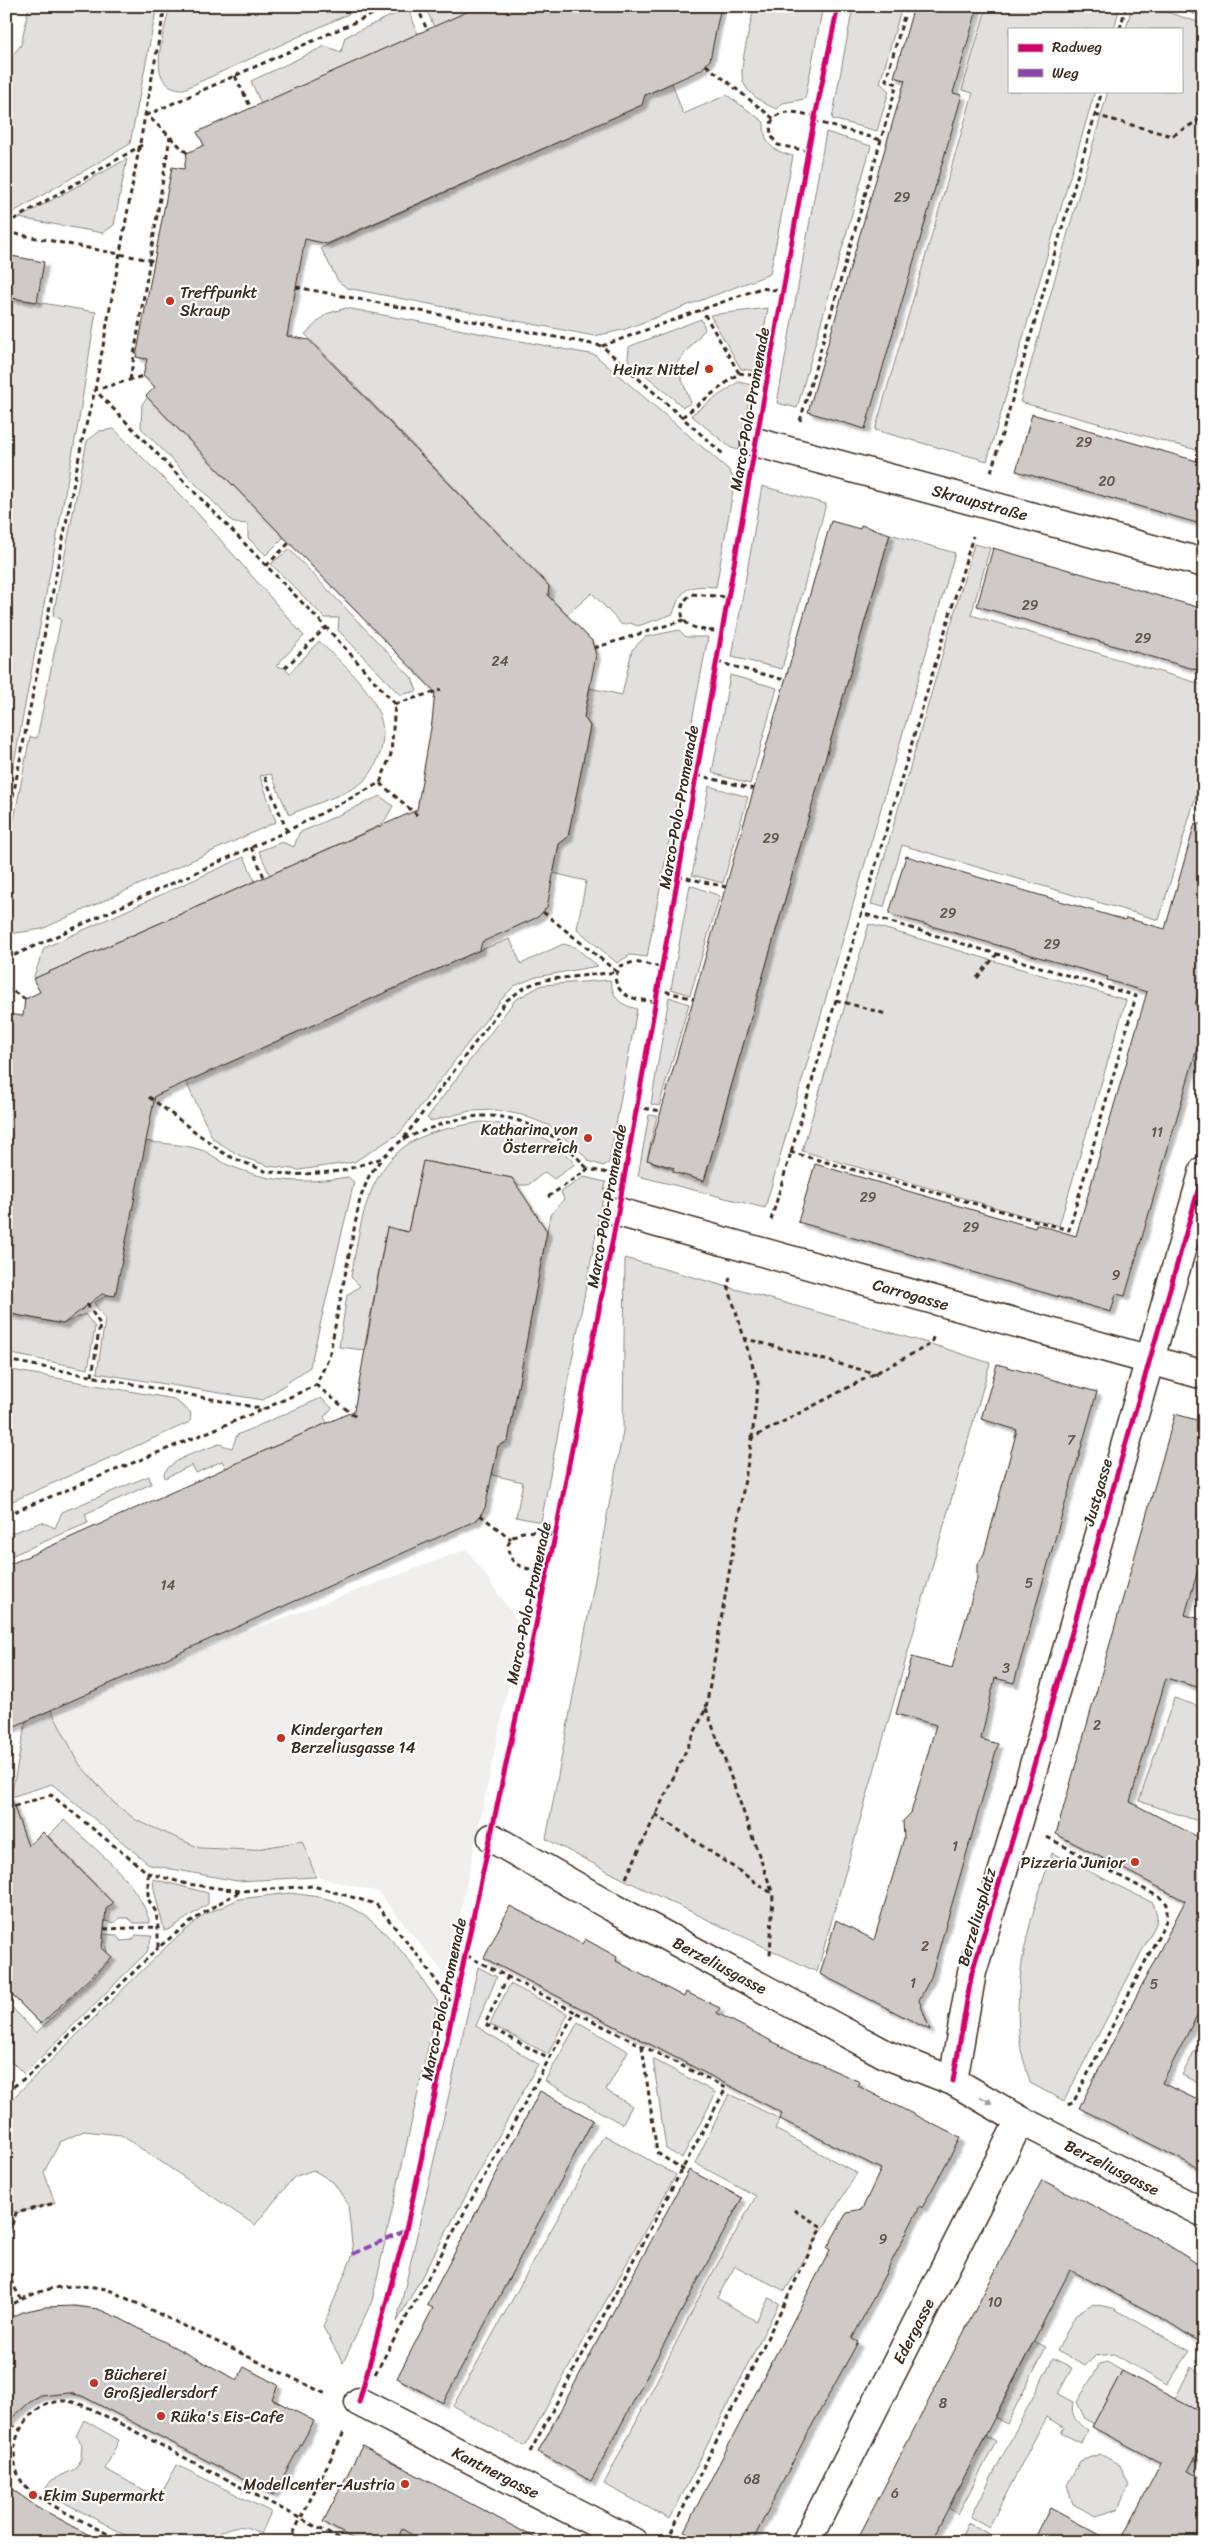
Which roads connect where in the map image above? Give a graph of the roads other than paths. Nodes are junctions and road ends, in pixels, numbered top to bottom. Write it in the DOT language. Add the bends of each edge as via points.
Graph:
graph roads {
  1 [pos="753,453"];
  2 [pos="1204,563"];
  3 [pos="1204,1170"];
  4 [pos="618,1212"];
  5 [pos="1148,1359"];
  6 [pos="1204,1375"];
  7 [pos="1018,1821"];
  8 [pos="492,1838"];
  9 [pos="953,2081"];
  10 [pos="1020,2120"];
  11 [pos="1204,2213"];
  12 [pos="359,2402"];
  13 [pos="633,2542"];
  14 [pos="806,2542"];
  1 -- 2 [label="street, Skraupstraße" via="791,450"];
  3 -- 5 [label="street, Justgasse"];
  4 -- 5 [label="street, Carrogasse"];
  5 -- 6 [label="street, Carrogasse"];
  5 -- 7 [label="street, Justgasse"];
  7 -- 9 [label="street, Berzeliusplatz" via="972,1972"];
  8 -- 9 [label="street, Berzeliusgasse" via="612,1907 887,2055"];
  9 -- 10 [label="street, one-way"];
  10 -- 11 [label="street, Berzeliusgasse"];
  10 -- 14 [label="street, Edergasse"];
  12 -- 13 [label="street, Kantnergasse"];
}
